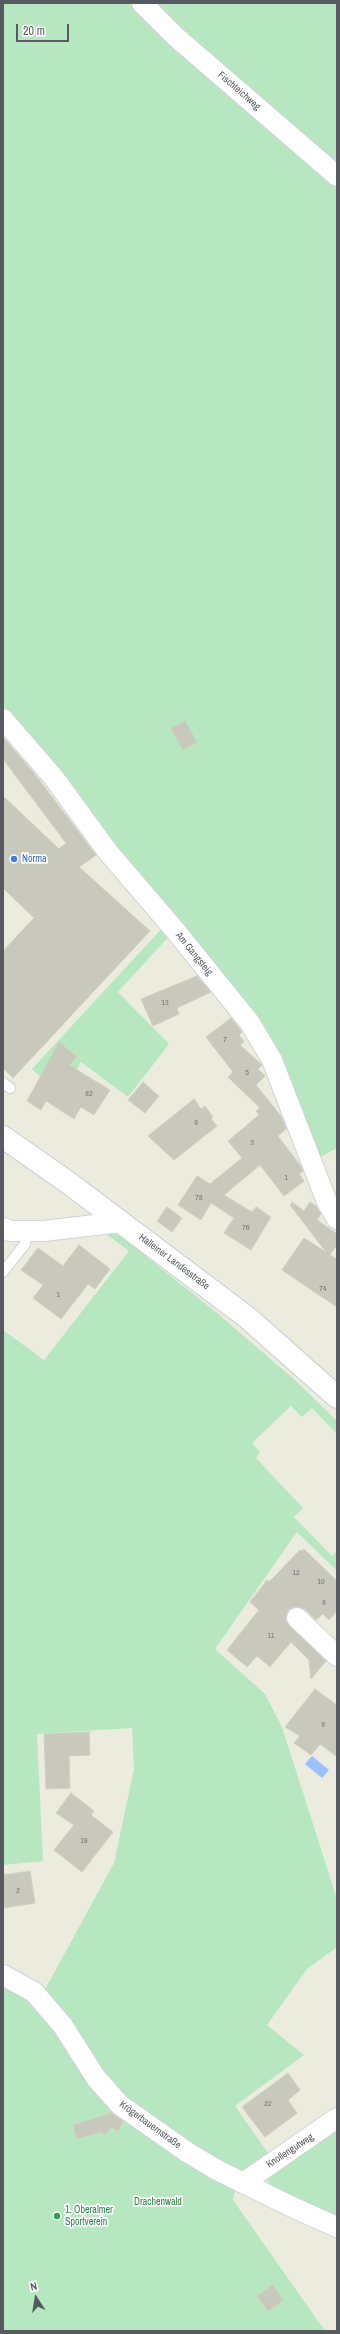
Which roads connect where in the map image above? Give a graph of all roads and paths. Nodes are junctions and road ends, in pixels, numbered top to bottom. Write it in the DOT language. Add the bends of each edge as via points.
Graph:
graph roads {
  1 [pos="142,3"];
  2 [pos="337,176"];
  3 [pos="3,719"];
  4 [pos="3,1137"];
  5 [pos="337,1219"];
  6 [pos="121,1222"];
  7 [pos="3,1228"];
  8 [pos="26,1231"];
  9 [pos="3,1272"];
  10 [pos="337,1397"];
  11 [pos="297,1618"];
  12 [pos="337,1656"];
  13 [pos="3,1975"];
  14 [pos="337,2118"];
  15 [pos="242,2183"];
  16 [pos="337,2227"];
  1 -- 2 [label="street, Fischteichweg" via="176,37"];
  3 -- 5 [label="street, Am Gangsteig" via="54,778 108,852 250,1023 272,1060 327,1202"];
  4 -- 6 [label="main road, Halleiner Landesstraße"];
  6 -- 8 [label="street" via="74,1229"];
  6 -- 10 [label="main road, Halleiner Landesstraße" via="248,1318"];
  7 -- 8 [label="street"];
  8 -- 9 [label="lane" via="25,1244"];
  11 -- 12 [label="street"];
  13 -- 15 [label="street, Krögerbauernstraße" via="34,1992 63,2026 96,2078 120,2105 187,2152"];
  14 -- 15 [label="street, Knollengutweg"];
  15 -- 16 [label="street, Krögerbauernstraße"];
}
